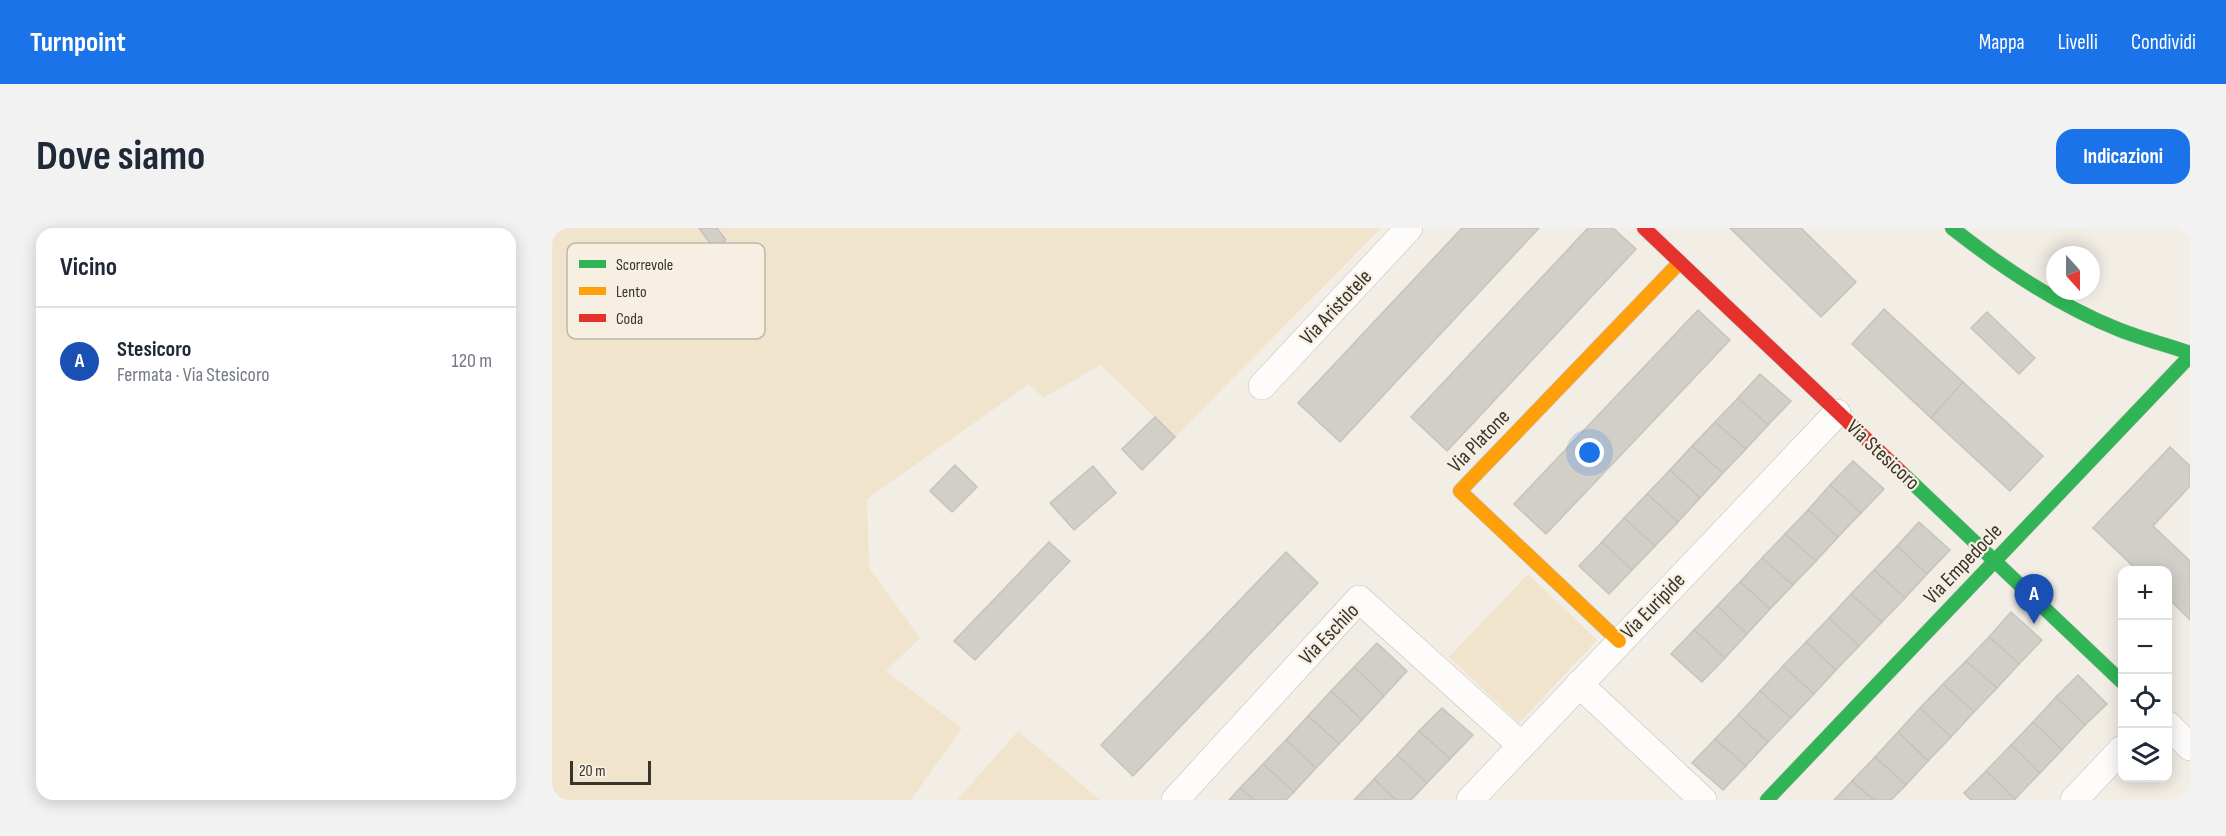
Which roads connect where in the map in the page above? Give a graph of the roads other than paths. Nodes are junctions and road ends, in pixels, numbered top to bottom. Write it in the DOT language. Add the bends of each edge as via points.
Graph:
graph roads {
  1 [pos="1409,228"];
  2 [pos="1644,228"];
  3 [pos="1952,228"];
  4 [pos="1680,262"];
  5 [pos="2190,355"];
  6 [pos="1262,386"];
  7 [pos="1837,413"];
  8 [pos="1996,560"];
  9 [pos="1620,641"];
  10 [pos="2118,678"];
  11 [pos="1580,684"];
  12 [pos="2171,728"];
  13 [pos="1521,745"];
  14 [pos="2190,747"];
  15 [pos="2118,753"];
  16 [pos="1175,800"];
  17 [pos="1470,800"];
  18 [pos="1702,800"];
  19 [pos="1767,800"];
  20 [pos="2074,800"];
  1 -- 6 [label="street, Via Aristotele"];
  2 -- 4 [label="street, Via Stesicoro"];
  3 -- 5 [label="street" via="2026,282 2066,305"];
  4 -- 7 [label="street, Via Stesicoro"];
  4 -- 9 [label="street, Via Platone" via="1460,491"];
  5 -- 8 [label="street, Via Empedocle"];
  7 -- 8 [label="street, Via Stesicoro"];
  7 -- 9 [label="street, Via Euripide"];
  8 -- 10 [label="street, Via Stesicoro"];
  8 -- 19 [label="street, Via Empedocle"];
  9 -- 11 [label="street, Via Euripide"];
  11 -- 13 [label="street, Via Euripide"];
  11 -- 18 [label="street"];
  12 -- 14 [label="street"];
  13 -- 16 [label="street, Via Eschilo" via="1359,598"];
  13 -- 17 [label="street, Via Euripide"];
  15 -- 20 [label="street"];
}
